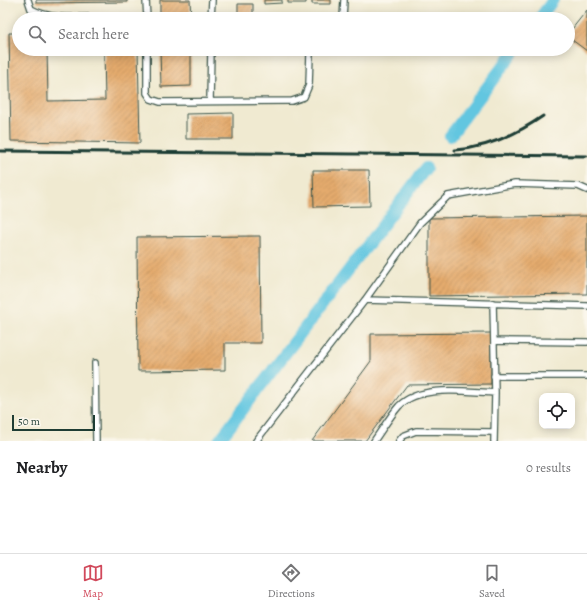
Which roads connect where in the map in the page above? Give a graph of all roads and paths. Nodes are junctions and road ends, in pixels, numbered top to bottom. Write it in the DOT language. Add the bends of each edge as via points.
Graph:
graph roads {
  1 [pos="28,0"];
  2 [pos="146,0"];
  3 [pos="212,0"];
  4 [pos="344,0"];
  5 [pos="38,12"];
  6 [pos="146,12"];
  7 [pos="212,12"];
  8 [pos="343,12"];
  9 [pos="147,56"];
  10 [pos="211,56"];
  11 [pos="310,56"];
  12 [pos="210,101"];
  13 [pos="587,190"];
  14 [pos="365,300"];
  15 [pos="493,303"];
  16 [pos="587,306"];
  17 [pos="494,341"];
  18 [pos="587,342"];
  19 [pos="95,363"];
  20 [pos="494,376"];
  21 [pos="587,376"];
  22 [pos="495,394"];
  23 [pos="494,432"];
  24 [pos="96,441"];
  25 [pos="256,441"];
  26 [pos="374,441"];
  27 [pos="399,441"];
  28 [pos="494,441"];
  1 -- 5 [label="lane" via="31,8"];
  2 -- 6 [label="lane"];
  3 -- 7 [label="lane"];
  4 -- 8 [label="lane"];
  9 -- 12 [label="lane" via="147,93 151,100"];
  10 -- 12 [label="lane"];
  11 -- 12 [label="lane" via="309,85 304,97 292,101"];
  13 -- 14 [label="lane" via="578,186 515,184 448,196 420,223"];
  14 -- 15 [label="lane"];
  14 -- 25 [label="lane"];
  15 -- 16 [label="lane"];
  15 -- 17 [label="lane"];
  17 -- 18 [label="lane"];
  17 -- 20 [label="lane"];
  19 -- 24 [label="lane"];
  20 -- 21 [label="lane"];
  20 -- 22 [label="lane"];
  22 -- 23 [label="lane"];
  22 -- 26 [label="lane" via="439,391 415,396 400,405"];
  23 -- 27 [label="lane" via="416,431 403,436"];
  23 -- 28 [label="lane"];
}
